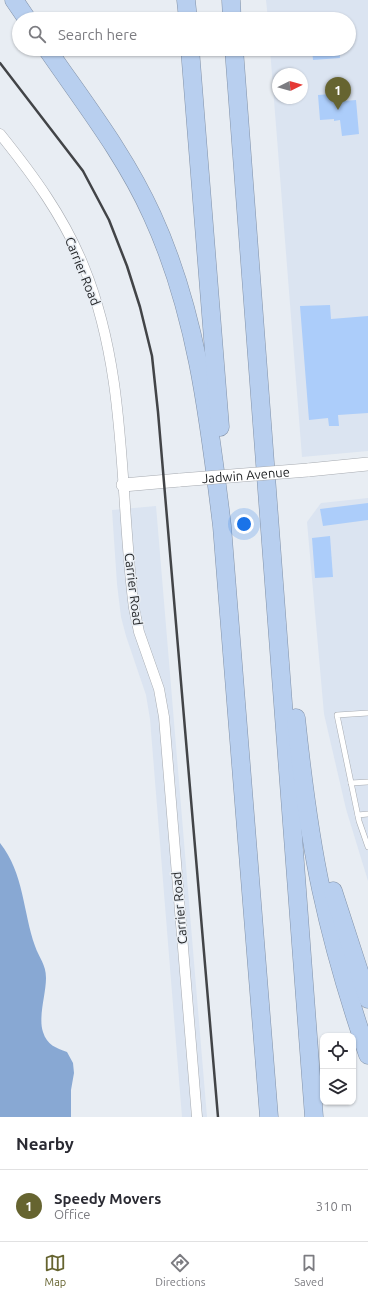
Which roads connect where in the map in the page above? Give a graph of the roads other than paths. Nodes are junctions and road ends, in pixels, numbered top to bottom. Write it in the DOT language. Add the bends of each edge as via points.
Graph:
graph roads {
  1 [pos="14,0"];
  2 [pos="186,0"];
  3 [pos="231,0"];
  4 [pos="22,12"];
  5 [pos="187,12"];
  6 [pos="232,12"];
  7 [pos="52,56"];
  8 [pos="191,56"];
  9 [pos="235,56"];
  10 [pos="0,134"];
  11 [pos="368,464"];
  12 [pos="123,485"];
  13 [pos="267,490"];
  14 [pos="222,526"];
  15 [pos="368,713"];
  16 [pos="368,782"];
  17 [pos="352,783"];
  18 [pos="304,785"];
  19 [pos="368,814"];
  20 [pos="358,815"];
  21 [pos="368,848"];
  22 [pos="254,937"];
  23 [pos="368,998"];
  24 [pos="368,1055"];
  25 [pos="197,1117"];
  26 [pos="258,1117"];
  27 [pos="269,1117"];
  28 [pos="314,1117"];
  1 -- 4 [label="highway"];
  2 -- 5 [label="highway"];
  3 -- 6 [label="highway"];
  7 -- 14 [label="highway" via="135,181 152,215 180,288 194,339 212,444"];
  8 -- 14 [label="highway" via="220,424"];
  9 -- 13 [label="highway"];
  10 -- 12 [label="street, Carrier Road" via="55,209 89,280 111,362"];
  11 -- 12 [label="street, Jadwin Avenue, bridge"];
  12 -- 25 [label="street, Carrier Road" via="134,608 139,632 159,689 164,717"];
  13 -- 18 [label="highway" via="278,548"];
  13 -- 28 [label="highway"];
  14 -- 22 [label="highway"];
  15 -- 17 [label="lane" via="337,715"];
  16 -- 17 [label="lane"];
  17 -- 20 [label="lane"];
  18 -- 23 [label="highway" via="336,904"];
  18 -- 24 [label="highway" via="329,925"];
  19 -- 20 [label="lane"];
  20 -- 21 [label="lane"];
  22 -- 26 [label="highway"];
  22 -- 27 [label="highway"];
}
